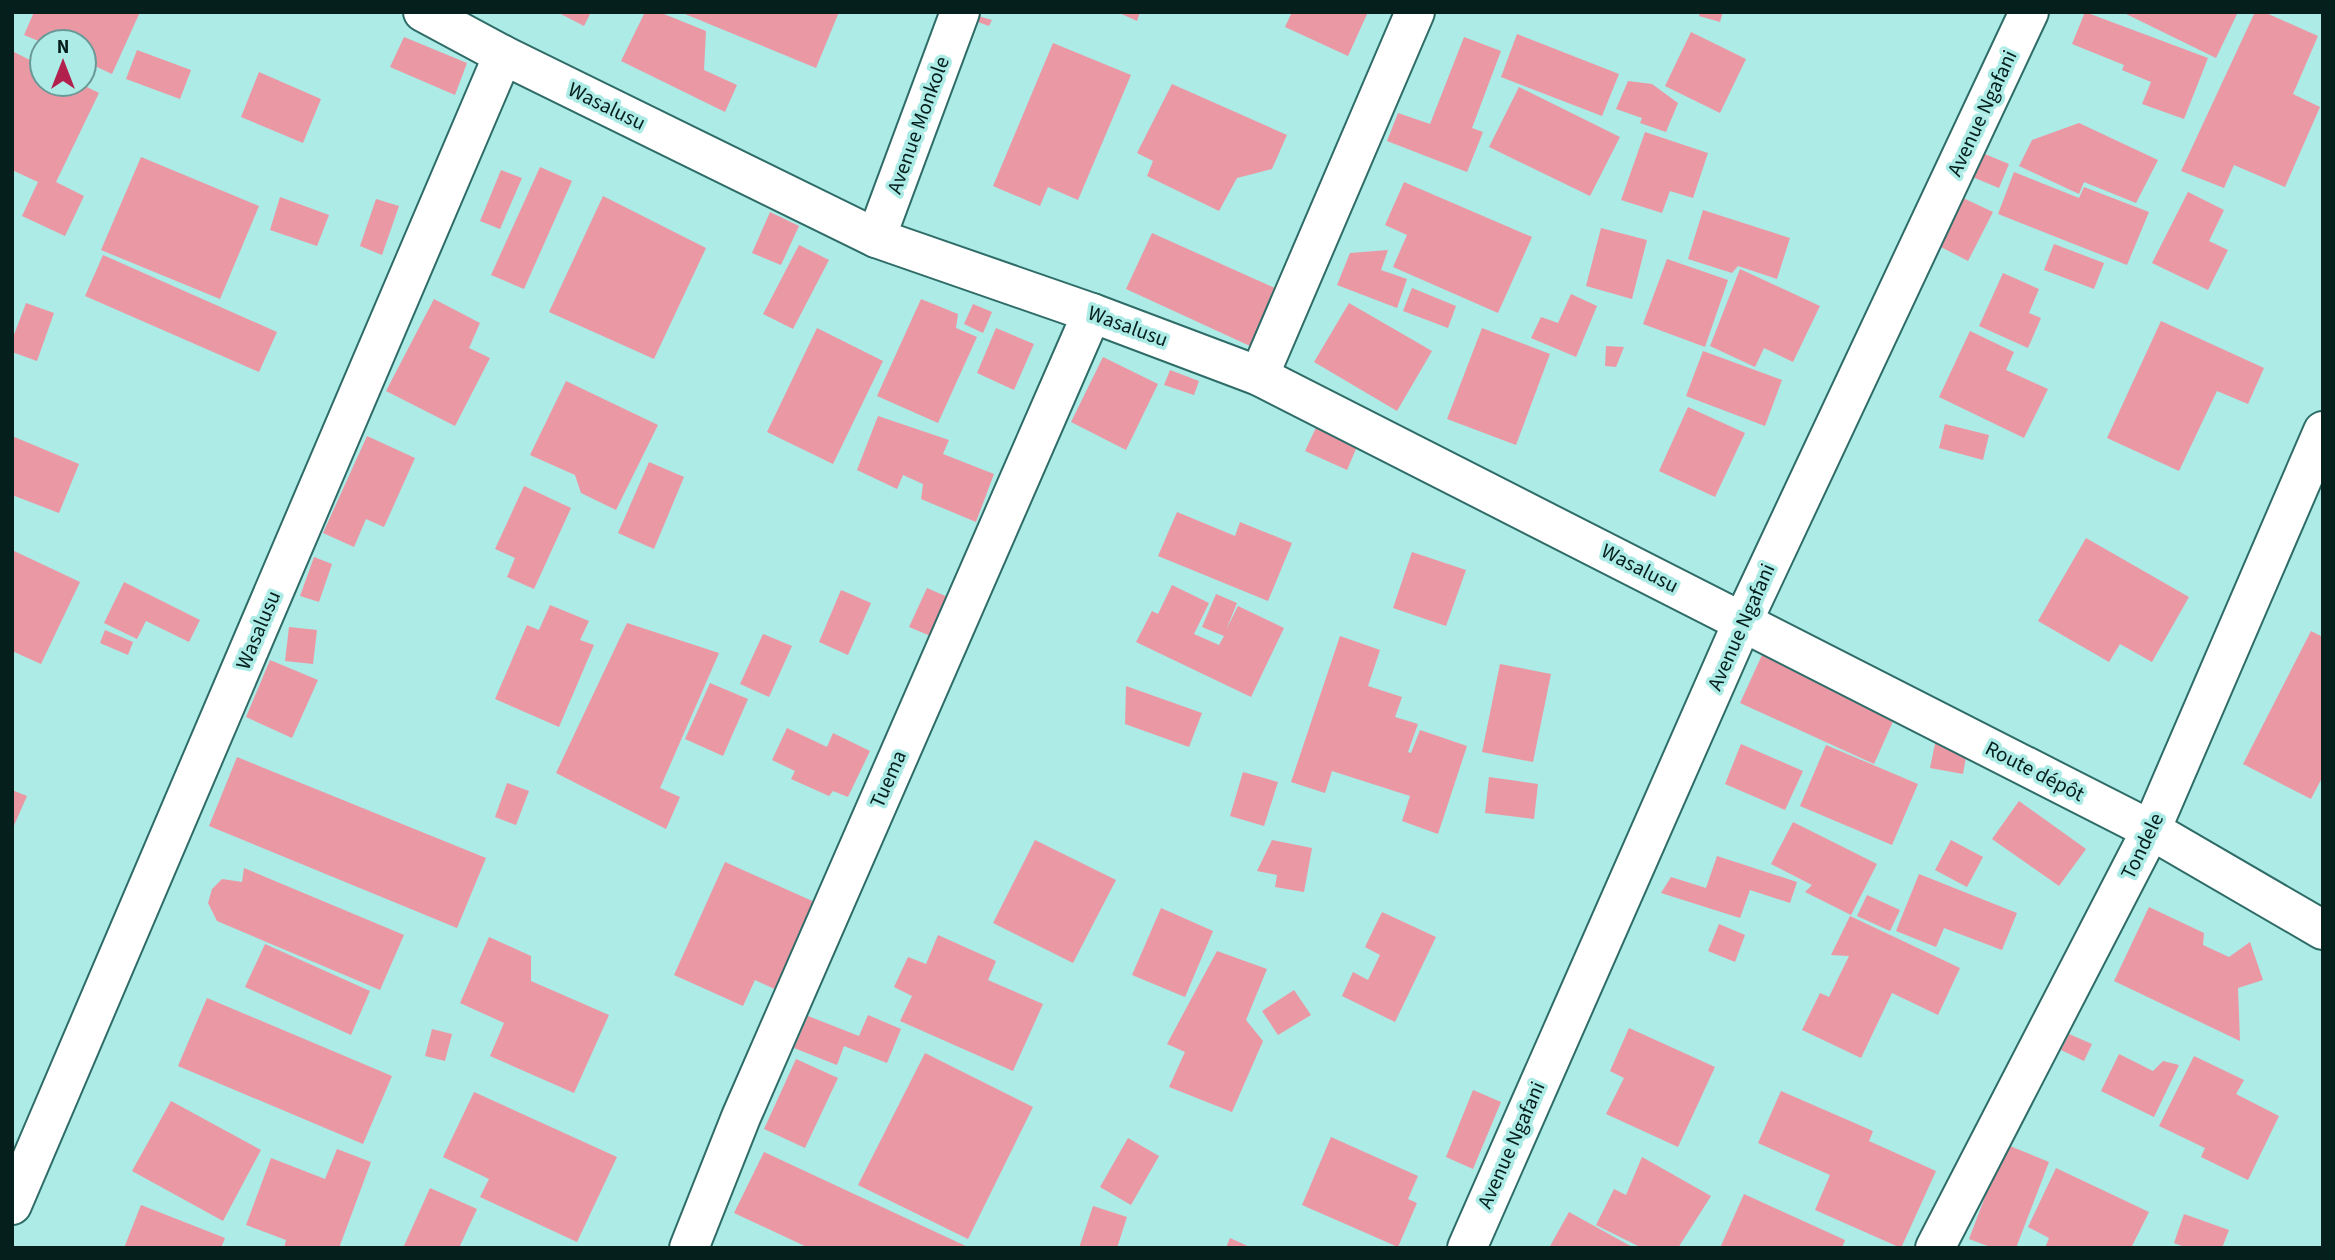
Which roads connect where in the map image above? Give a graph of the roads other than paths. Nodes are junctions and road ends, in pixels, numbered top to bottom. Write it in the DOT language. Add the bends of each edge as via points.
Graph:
graph roads {
  1 [pos="424,12"];
  2 [pos="960,12"];
  3 [pos="1415,12"];
  4 [pos="2029,12"];
  5 [pos="503,55"];
  6 [pos="876,238"];
  7 [pos="1092,313"];
  8 [pos="1259,376"];
  9 [pos="2323,431"];
  10 [pos="1743,621"];
  11 [pos="2151,830"];
  12 [pos="2323,929"];
  13 [pos="12,1205"];
  14 [pos="690,1248"];
  15 [pos="1467,1248"];
  16 [pos="1935,1248"];
  1 -- 5 [label="street, Wasalusu"];
  2 -- 6 [label="street, Avenue Monkole"];
  3 -- 8 [label="street"];
  4 -- 10 [label="street, Avenue Ngafani"];
  5 -- 6 [label="street, Wasalusu"];
  5 -- 13 [label="street, Wasalusu"];
  6 -- 7 [label="street, Wasalusu"];
  7 -- 8 [label="street, Wasalusu"];
  7 -- 14 [label="street, Tuema" via="747,1104"];
  8 -- 10 [label="street, Wasalusu"];
  9 -- 11 [label="street, Tondele"];
  10 -- 11 [label="street, Route dépôt"];
  10 -- 15 [label="street, Avenue Ngafani"];
  11 -- 12 [label="street, Route dépôt"];
  11 -- 16 [label="street, Tondele"];
}
